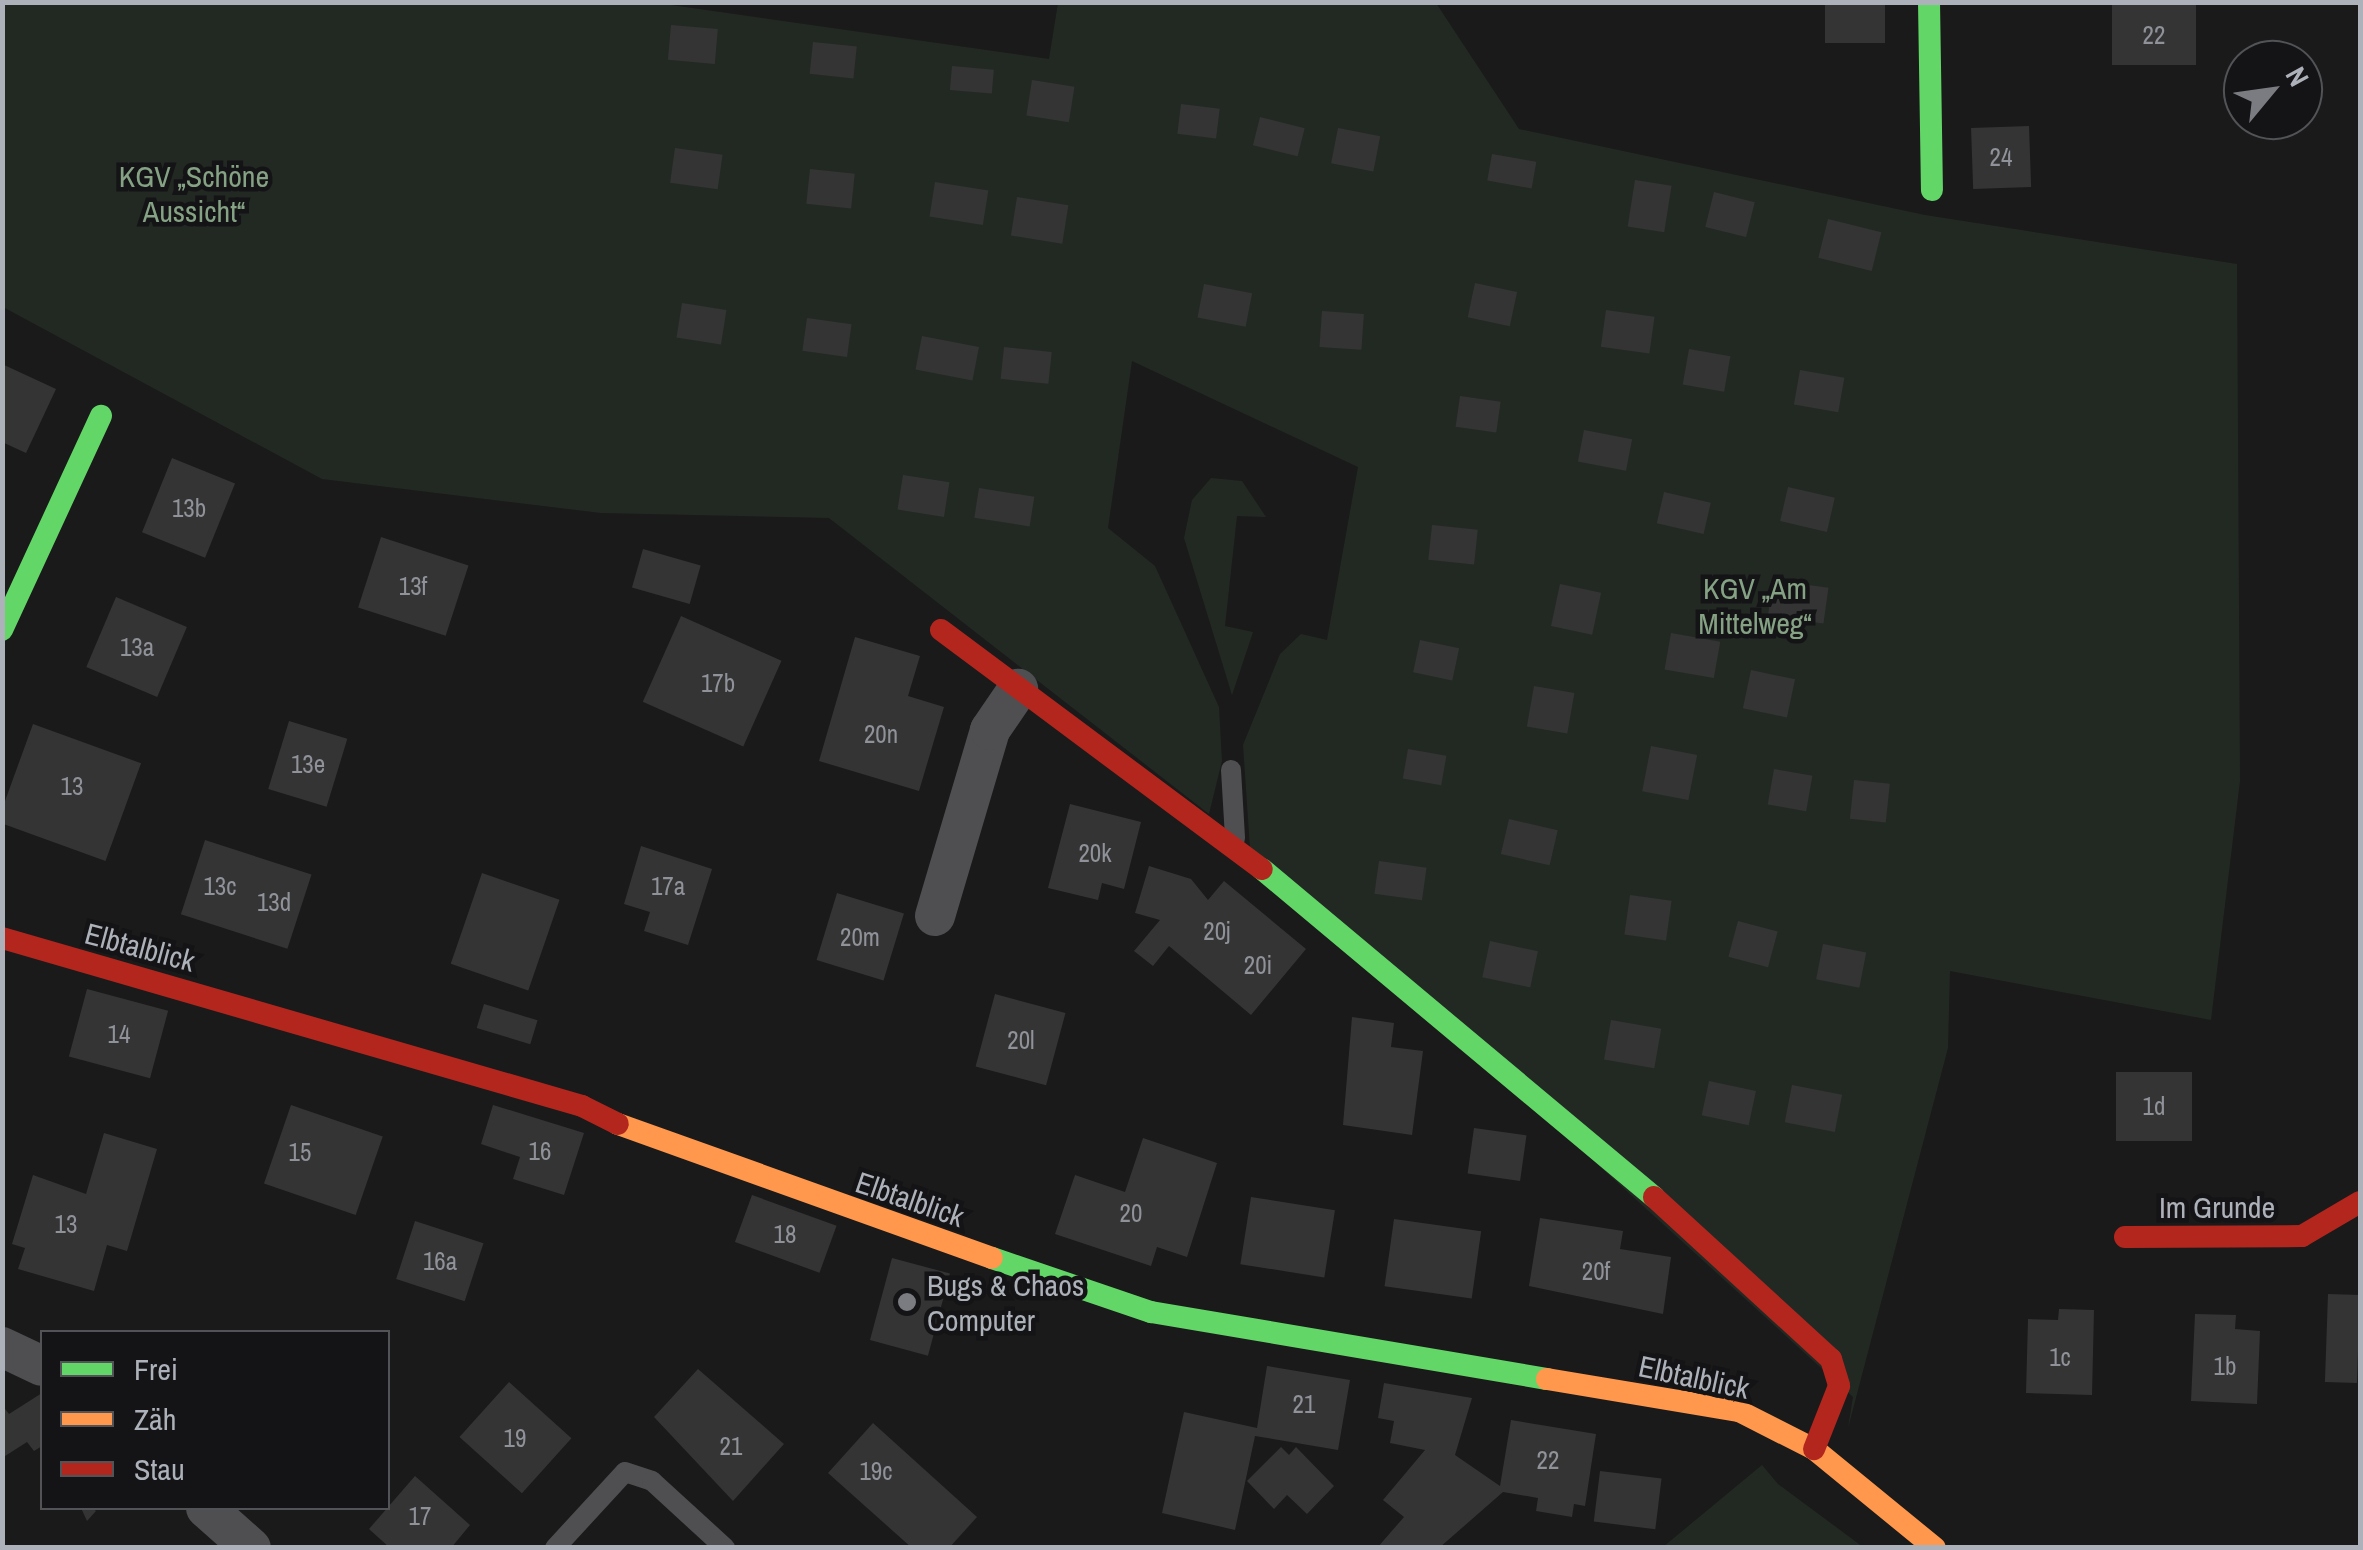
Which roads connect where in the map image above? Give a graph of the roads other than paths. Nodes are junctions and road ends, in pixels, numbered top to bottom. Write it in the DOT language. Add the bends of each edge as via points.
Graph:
graph roads {
  1 [pos="1929,2"];
  2 [pos="1932,190"];
  3 [pos="102,416"];
  4 [pos="2,630"];
  5 [pos="942,630"];
  6 [pos="1018,688"];
  7 [pos="1231,770"];
  8 [pos="1235,846"];
  9 [pos="935,916"];
  10 [pos="2,938"];
  11 [pos="2360,1202"];
  12 [pos="2125,1238"];
  13 [pos="2,1347"];
  14 [pos="40,1365"];
  15 [pos="1814,1449"];
  16 [pos="208,1510"];
  17 [pos="251,1548"];
  18 [pos="555,1548"];
  19 [pos="726,1548"];
  20 [pos="1935,1548"];
  1 -- 2 [label="street"];
  3 -- 4 [label="street"];
  5 -- 6 [label="street"];
  6 -- 8 [label="street"];
  6 -- 9 [label="street" via="990,730"];
  7 -- 8 [label="lane"];
  8 -- 15 [label="street" via="1780,1303 1831,1359 1838,1386"];
  10 -- 15 [label="street, Elbtalblick" via="582,1106 660,1146 1151,1312 1739,1412"];
  11 -- 12 [label="street, Im Grunde" via="2302,1236"];
  13 -- 14 [label="street"];
  15 -- 20 [label="street, Elbtalblick"];
  16 -- 17 [label="street"];
  18 -- 19 [label="lane" via="625,1472 652,1481"];
}
